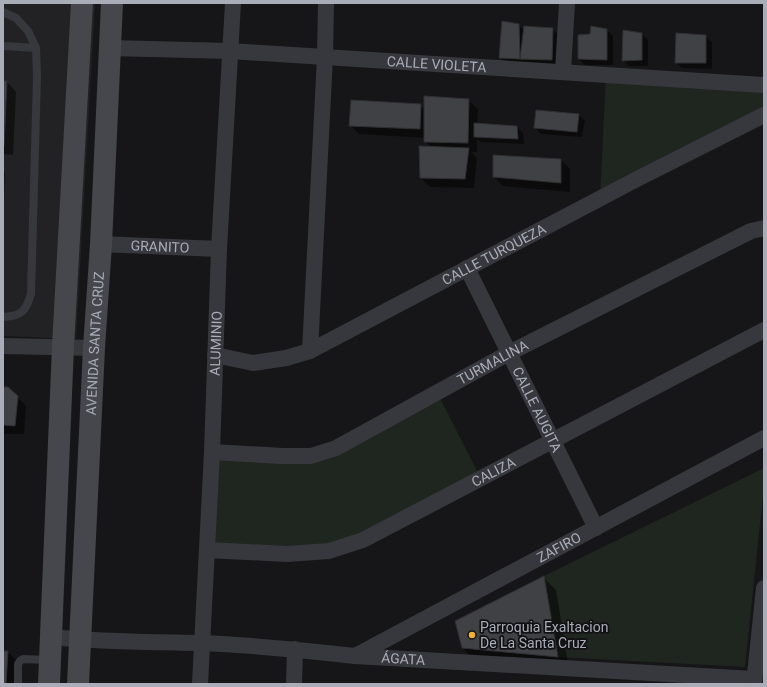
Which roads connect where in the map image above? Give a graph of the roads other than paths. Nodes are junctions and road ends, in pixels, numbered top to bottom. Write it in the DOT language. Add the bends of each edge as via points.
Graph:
graph roads {
  1 [pos="82,3"];
  2 [pos="112,3"];
  3 [pos="233,3"];
  4 [pos="326,3"];
  5 [pos="567,3"];
  6 [pos="3,12"];
  7 [pos="3,46"];
  8 [pos="36,48"];
  9 [pos="109,48"];
  10 [pos="230,51"];
  11 [pos="325,57"];
  12 [pos="563,71"];
  13 [pos="764,84"];
  14 [pos="764,115"];
  15 [pos="764,228"];
  16 [pos="101,244"];
  17 [pos="219,249"];
  18 [pos="467,268"];
  19 [pos="3,317"];
  20 [pos="764,330"];
  21 [pos="3,346"];
  22 [pos="63,346"];
  23 [pos="94,348"];
  24 [pos="310,351"];
  25 [pos="509,353"];
  26 [pos="215,355"];
  27 [pos="764,438"];
  28 [pos="553,442"];
  29 [pos="212,452"];
  30 [pos="596,528"];
  31 [pos="207,550"];
  32 [pos="764,588"];
  33 [pos="51,637"];
  34 [pos="80,640"];
  35 [pos="202,644"];
  36 [pos="295,649"];
  37 [pos="354,656"];
  38 [pos="50,660"];
  39 [pos="754,682"];
  40 [pos="18,684"];
  41 [pos="49,684"];
  42 [pos="78,684"];
  43 [pos="200,684"];
  44 [pos="294,684"];
  1 -- 22 [label="street"];
  2 -- 9 [label="street, AVENIDA SANTA CRUZ"];
  3 -- 10 [label="street, ALUMINIO"];
  4 -- 11 [label="street"];
  5 -- 12 [label="street"];
  6 -- 8 [label="lane" via="16,18 28,31"];
  7 -- 8 [label="lane"];
  8 -- 19 [label="lane" via="31,294 28,306 21,313"];
  9 -- 10 [label="street, CALLE VIOLETA"];
  9 -- 16 [label="street, AVENIDA SANTA CRUZ"];
  10 -- 11 [label="street, CALLE VIOLETA"];
  10 -- 17 [label="street, ALUMINIO"];
  11 -- 12 [label="street, CALLE VIOLETA"];
  11 -- 24 [label="street"];
  12 -- 13 [label="street, CALLE VIOLETA"];
  14 -- 18 [label="street, CALLE TURQUEZA"];
  15 -- 25 [label="street, TURMALINA" via="751,231"];
  16 -- 17 [label="street, GRANITO"];
  16 -- 23 [label="street, AVENIDA SANTA CRUZ"];
  17 -- 26 [label="street, ALUMINIO"];
  18 -- 24 [label="street, CALLE TURQUEZA"];
  18 -- 25 [label="street, CALLE AUGITA"];
  20 -- 28 [label="street, CALIZA"];
  21 -- 22 [label="street"];
  22 -- 23 [label="street"];
  22 -- 33 [label="street"];
  23 -- 34 [label="street, AVENIDA SANTA CRUZ"];
  24 -- 26 [label="street, CALLE TURQUEZA" via="253,363"];
  25 -- 28 [label="street, CALLE AUGITA"];
  25 -- 29 [label="street, TURMALINA" via="336,448 311,456"];
  26 -- 29 [label="street, ALUMINIO"];
  27 -- 30 [label="street, ZAFIRO"];
  28 -- 30 [label="street, CALLE AUGITA"];
  28 -- 31 [label="street, CALIZA" via="363,540 329,551 287,554"];
  29 -- 31 [label="street, ALUMINIO"];
  30 -- 37 [label="street, ZAFIRO"];
  31 -- 35 [label="street, ALUMINIO"];
  32 -- 39 [label="street"];
  33 -- 34 [label="street, ÁGATA"];
  33 -- 38 [label="street"];
  34 -- 35 [label="street, ÁGATA"];
  34 -- 42 [label="street, AVENIDA SANTA CRUZ"];
  35 -- 36 [label="street, ÁGATA"];
  35 -- 43 [label="street, ALUMINIO"];
  36 -- 37 [label="street, ÁGATA"];
  36 -- 44 [label="street"];
  37 -- 39 [label="street, ÁGATA"];
  38 -- 40 [label="lane" via="20,661"];
  38 -- 41 [label="street"];
}
